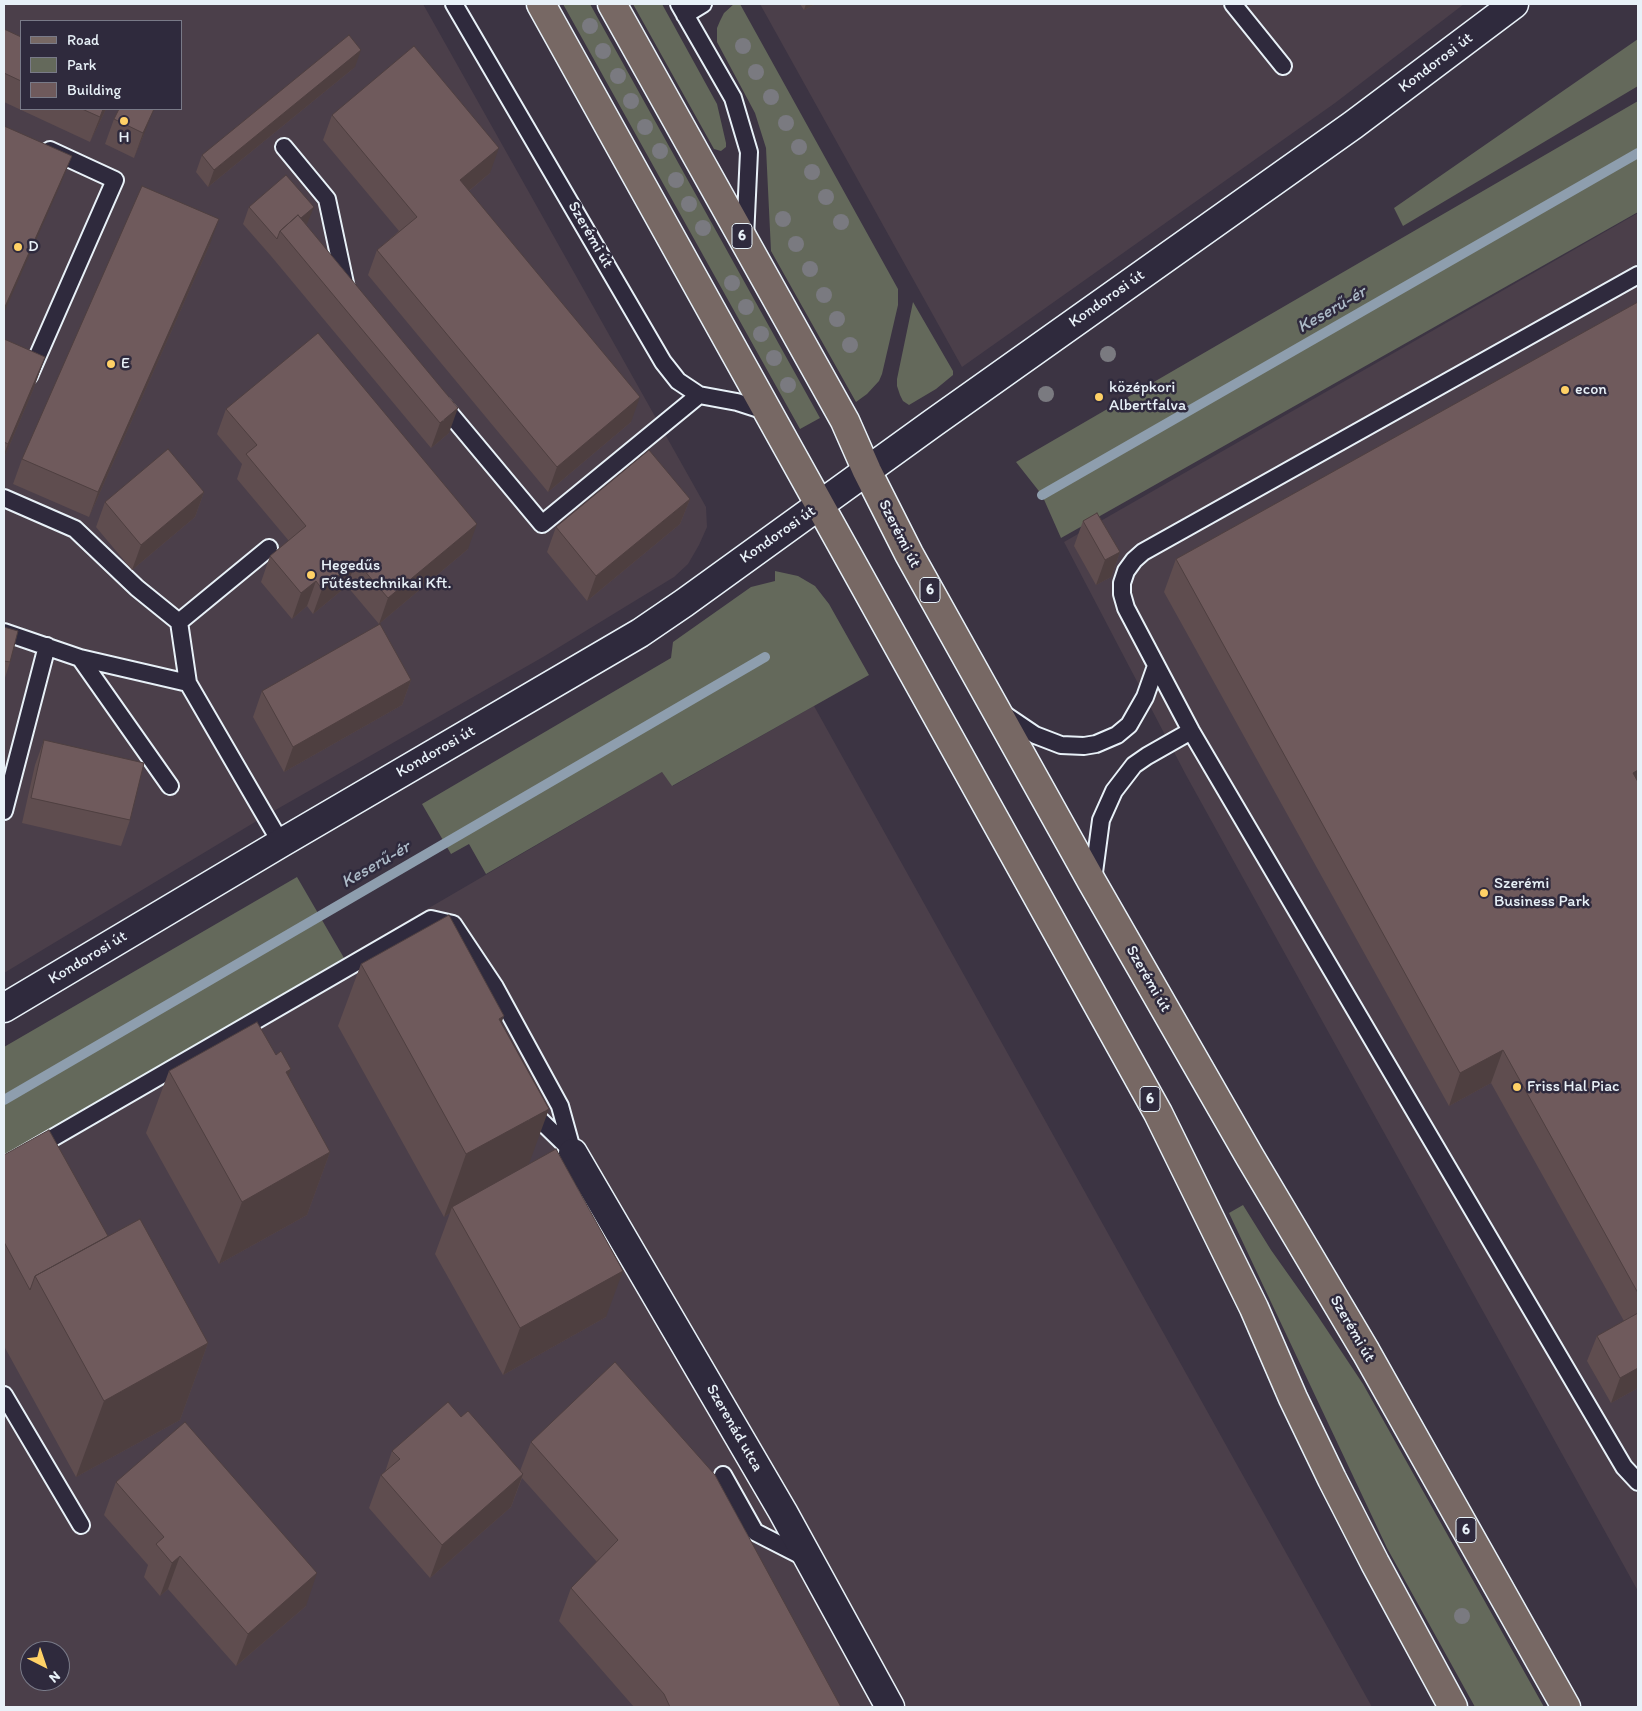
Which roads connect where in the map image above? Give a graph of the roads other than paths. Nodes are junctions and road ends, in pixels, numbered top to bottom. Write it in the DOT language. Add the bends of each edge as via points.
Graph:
graph roads {
  1 [pos="454,4"];
  2 [pos="541,4"];
  3 [pos="612,4"];
  4 [pos="703,4"];
  5 [pos="1232,4"];
  6 [pos="1514,4"];
  7 [pos="682,9"];
  8 [pos="1284,66"];
  9 [pos="38,145"];
  10 [pos="284,147"];
  11 [pos="745,242"];
  12 [pos="1638,274"];
  13 [pos="358,304"];
  14 [pos="4,364"];
  15 [pos="434,395"];
  16 [pos="699,395"];
  17 [pos="768,412"];
  18 [pos="867,471"];
  19 [pos="4,498"];
  20 [pos="821,505"];
  21 [pos="269,548"];
  22 [pos="179,622"];
  23 [pos="4,632"];
  24 [pos="47,646"];
  25 [pos="80,658"];
  26 [pos="1156,666"];
  27 [pos="188,684"];
  28 [pos="995,708"];
  29 [pos="1192,731"];
  30 [pos="170,786"];
  31 [pos="4,811"];
  32 [pos="281,843"];
  33 [pos="1092,882"];
  34 [pos="4,1008"];
  35 [pos="525,1094"];
  36 [pos="573,1153"];
  37 [pos="4,1166"];
  38 [pos="4,1395"];
  39 [pos="723,1475"];
  40 [pos="1638,1482"];
  41 [pos="81,1525"];
  42 [pos="810,1560"];
  43 [pos="890,1707"];
  44 [pos="1453,1707"];
  45 [pos="1566,1707"];
  1 -- 16 [label="lane, Szerémi út" via="663,362 678,381"];
  2 -- 17 [label="main road, 6"];
  3 -- 11 [label="main road, Szerémi út / 6"];
  4 -- 7 [label="lane"];
  5 -- 8 [label="lane"];
  6 -- 18 [label="street, Kondorosi út" via="1352,125"];
  7 -- 11 [label="lane" via="733,98 748,152"];
  9 -- 14 [label="lane" via="115,180 29,376"];
  10 -- 13 [label="lane" via="327,199 346,288"];
  11 -- 18 [label="main road, Szerémi út / 6" via="845,421"];
  12 -- 26 [label="lane" via="1143,552 1126,571 1122,594"];
  15 -- 16 [label="lane" via="542,524"];
  16 -- 17 [label="lane, Szerémi út"];
  17 -- 20 [label="main road, 6"];
  18 -- 20 [label="street, Kondorosi út"];
  18 -- 28 [label="main road, Szerémi út / 6"];
  19 -- 22 [label="lane" via="75,529 137,588"];
  20 -- 32 [label="street, Kondorosi út" via="640,633"];
  20 -- 44 [label="main road, 6" via="1158,1113 1254,1308 1332,1479"];
  21 -- 22 [label="lane"];
  22 -- 27 [label="lane"];
  23 -- 24 [label="lane"];
  24 -- 25 [label="lane"];
  24 -- 31 [label="lane"];
  25 -- 27 [label="lane"];
  25 -- 30 [label="lane"];
  26 -- 28 [label="lane" via="1145,697 1129,725 1096,744 1061,745 1035,736"];
  26 -- 29 [label="lane"];
  27 -- 32 [label="lane"];
  28 -- 33 [label="main road, Szerémi út / 6"];
  29 -- 33 [label="lane" via="1134,765 1114,791 1101,820"];
  29 -- 40 [label="lane" via="1624,1467"];
  32 -- 34 [label="street, Kondorosi út"];
  33 -- 45 [label="main road, Szerémi út / 6" via="1366,1352"];
  35 -- 36 [label="lane" via="539,1119"];
  36 -- 37 [label="lane" via="560,1106 495,987 454,924 431,919"];
  36 -- 42 [label="street, Szerenád utca"];
  38 -- 41 [label="lane"];
  39 -- 42 [label="lane" via="755,1532"];
  42 -- 43 [label="street, Szerenád utca"];
}
